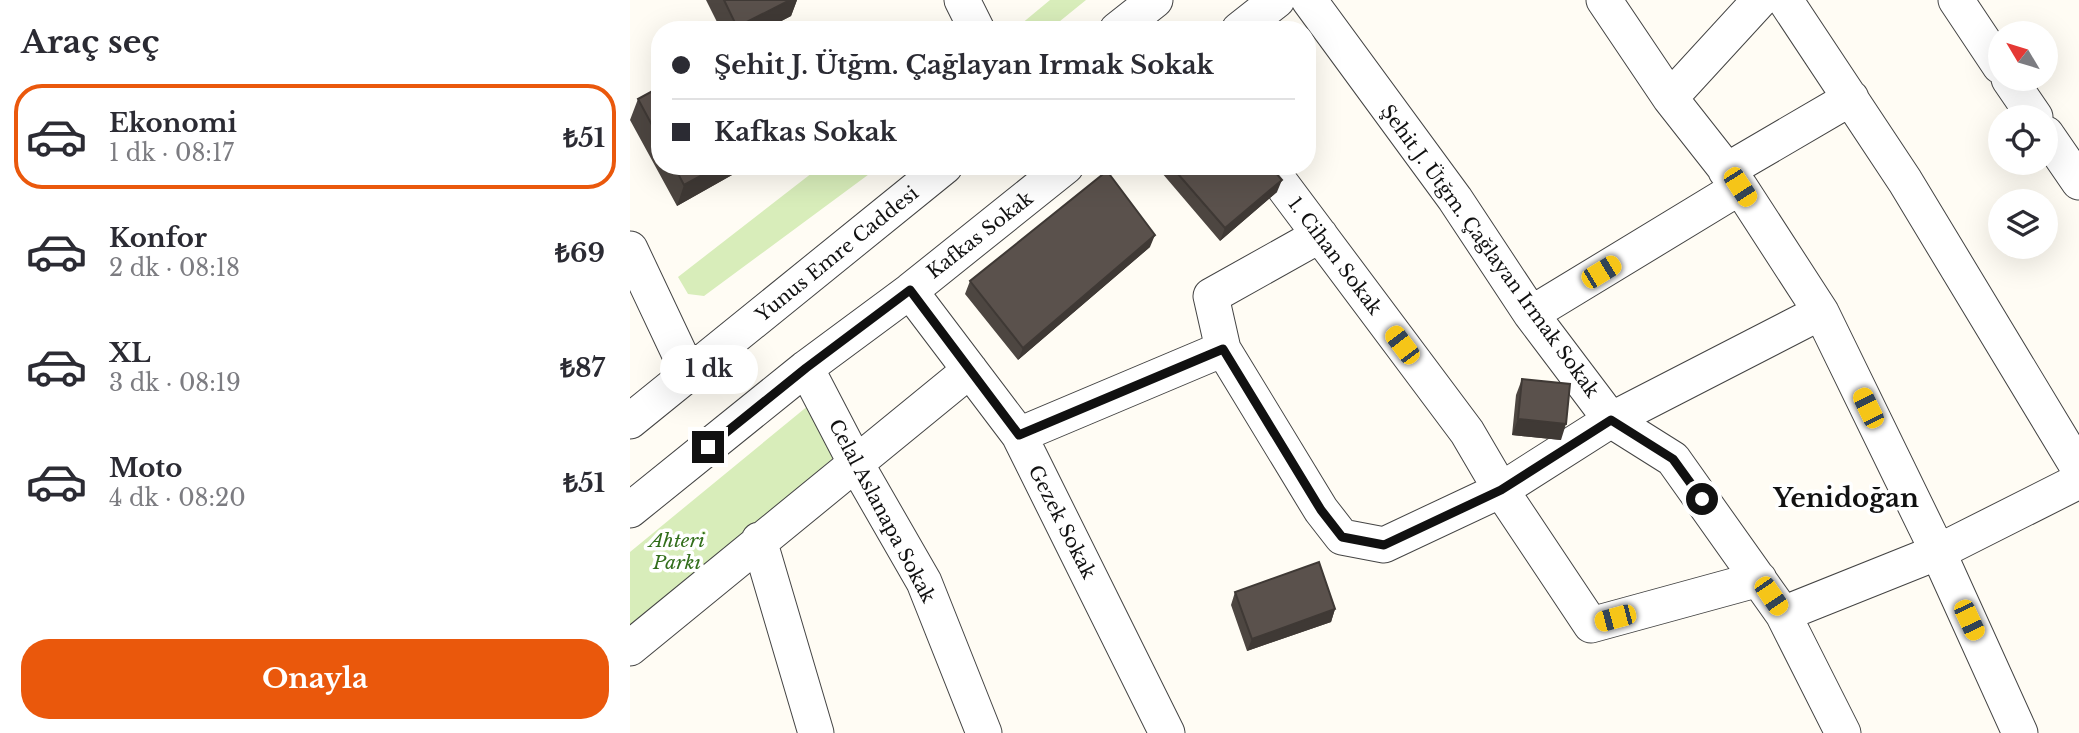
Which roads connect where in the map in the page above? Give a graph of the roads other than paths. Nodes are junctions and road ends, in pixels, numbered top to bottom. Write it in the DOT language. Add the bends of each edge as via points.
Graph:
graph roads {
  1 [pos="1155,0"];
  2 [pos="1277,0"];
  3 [pos="1309,0"];
  4 [pos="1604,0"];
  5 [pos="1760,0"];
  6 [pos="1785,0"];
  7 [pos="1956,0"];
  8 [pos="1128,21"];
  9 [pos="1250,21"];
  10 [pos="1988,48"];
  11 [pos="1670,98"];
  12 [pos="1851,98"];
  13 [pos="2058,151"];
  14 [pos="934,175"];
  15 [pos="1052,175"];
  16 [pos="1275,175"];
  17 [pos="1733,179"];
  18 [pos="2079,182"];
  19 [pos="1320,235"];
  20 [pos="630,249"];
  21 [pos="910,290"];
  22 [pos="1821,312"];
  23 [pos="1531,314"];
  24 [pos="1223,349"];
  25 [pos="806,368"];
  26 [pos="970,370"];
  27 [pos="690,374"];
  28 [pos="1611,420"];
  29 [pos="630,421"];
  30 [pos="1019,435"];
  31 [pos="855,462"];
  32 [pos="2079,469"];
  33 [pos="2079,481"];
  34 [pos="1501,490"];
  35 [pos="630,510"];
  36 [pos="759,540"];
  37 [pos="1938,552"];
  38 [pos="1759,579"];
  39 [pos="1783,614"];
  40 [pos="630,648"];
  41 [pos="816,733"];
  42 [pos="984,733"];
  43 [pos="1167,733"];
  44 [pos="1843,733"];
  45 [pos="2020,733"];
  1 -- 8 [label="street"];
  2 -- 9 [label="street"];
  3 -- 23 [label="street, Şehit J. Ütğm. Çağlayan Irmak Sokak" via="1455,199"];
  4 -- 11 [label="street"];
  5 -- 11 [label="street"];
  6 -- 12 [label="street"];
  7 -- 10 [label="street"];
  11 -- 17 [label="street"];
  12 -- 17 [label="street"];
  12 -- 32 [label="street"];
  13 -- 18 [label="street"];
  14 -- 27 [label="street, Yunus Emre Caddesi"];
  15 -- 21 [label="street, Kafkas Sokak"];
  16 -- 19 [label="street, 1. Cihan Sokak"];
  17 -- 22 [label="street"];
  17 -- 23 [label="street"];
  19 -- 24 [label="street" via="1211,296"];
  19 -- 34 [label="street, 1. Cihan Sokak" via="1468,432"];
  20 -- 27 [label="street"];
  21 -- 25 [label="street, Kafkas Sokak"];
  21 -- 26 [label="street, Gezek Sokak"];
  22 -- 28 [label="street"];
  22 -- 37 [label="street"];
  23 -- 28 [label="street, Şehit J. Ütğm. Çağlayan Irmak Sokak"];
  24 -- 30 [label="street"];
  24 -- 34 [label="street" via="1342,537 1384,545"];
  25 -- 31 [label="street, Celal Aslanapa Sokak"];
  25 -- 35 [label="street, Kafkas Sokak"];
  26 -- 30 [label="street, Gezek Sokak"];
  26 -- 31 [label="street"];
  27 -- 29 [label="street, Yunus Emre Caddesi"];
  28 -- 34 [label="street"];
  28 -- 38 [label="street, Şehit J. Ütğm. Çağlayan Irmak Sokak" via="1673,459"];
  30 -- 43 [label="street, Gezek Sokak"];
  31 -- 36 [label="street"];
  31 -- 42 [label="street, Celal Aslanapa Sokak" via="924,582"];
  33 -- 37 [label="street"];
  34 -- 38 [label="street, 1. Cihan Sokak" via="1591,625"];
  36 -- 40 [label="street"];
  36 -- 41 [label="street"];
  37 -- 39 [label="street"];
  37 -- 45 [label="street"];
  38 -- 39 [label="street, Şehit J. Ütğm. Çağlayan Irmak Sokak"];
  39 -- 44 [label="street, Şehit J. Ütğm. Çağlayan Irmak Sokak"];
}
